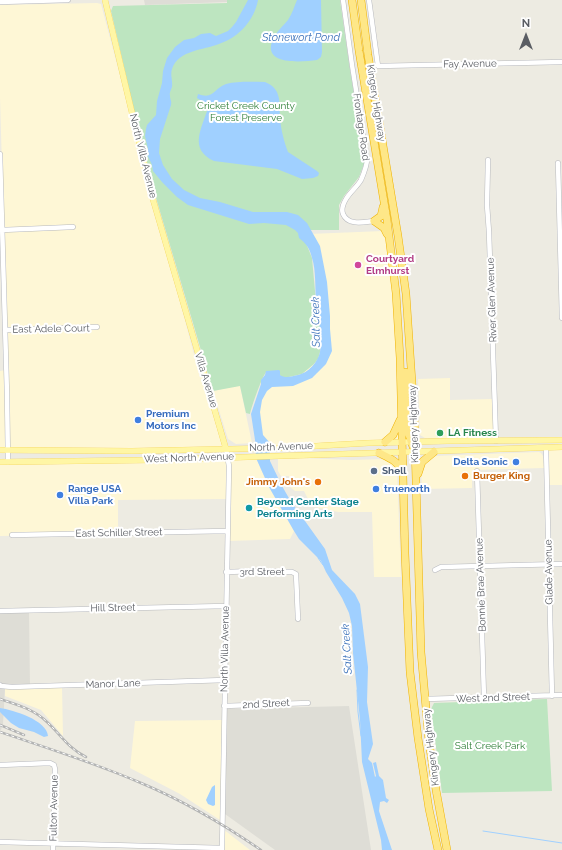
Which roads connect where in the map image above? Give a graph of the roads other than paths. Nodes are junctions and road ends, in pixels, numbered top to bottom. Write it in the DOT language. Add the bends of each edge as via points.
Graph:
graph roads {
  1 [pos="50,0"];
  2 [pos="68,0"];
  3 [pos="104,0"];
  4 [pos="343,0"];
  5 [pos="352,0"];
  6 [pos="361,0"];
  7 [pos="369,0"];
  8 [pos="0,2"];
  9 [pos="562,62"];
  10 [pos="0,154"];
  11 [pos="488,160"];
  12 [pos="558,163"];
  13 [pos="383,198"];
  14 [pos="374,221"];
  15 [pos="73,227"];
  16 [pos="2,230"];
  17 [pos="389,238"];
  18 [pos="185,311"];
  19 [pos="562,318"];
  20 [pos="97,327"];
  21 [pos="5,330"];
  22 [pos="399,333"];
  23 [pos="402,416"];
  24 [pos="496,440"];
  25 [pos="562,440"];
  26 [pos="413,441"];
  27 [pos="385,442"];
  28 [pos="402,442"];
  29 [pos="546,448"];
  30 [pos="562,448"];
  31 [pos="226,449"];
  32 [pos="0,450"];
  33 [pos="7,450"];
  34 [pos="402,452"];
  35 [pos="415,452"];
  36 [pos="434,452"];
  37 [pos="379,453"];
  38 [pos="228,457"];
  39 [pos="0,462"];
  40 [pos="8,462"];
  41 [pos="477,471"];
  42 [pos="404,473"];
  43 [pos="416,480"];
  44 [pos="227,531"];
  45 [pos="12,535"];
  46 [pos="549,564"];
  47 [pos="562,564"];
  48 [pos="480,566"];
  49 [pos="435,570"];
  50 [pos="226,572"];
  51 [pos="226,606"];
  52 [pos="0,611"];
  53 [pos="298,619"];
  54 [pos="225,680"];
  55 [pos="1,686"];
  56 [pos="552,696"];
  57 [pos="562,696"];
  58 [pos="484,698"];
  59 [pos="425,699"];
  60 [pos="308,703"];
  61 [pos="224,706"];
  62 [pos="0,765"];
  63 [pos="0,842"];
  64 [pos="53,844"];
  65 [pos="112,848"];
  66 [pos="170,848"];
  67 [pos="222,849"];
  68 [pos="53,850"];
  69 [pos="438,850"];
  70 [pos="447,850"];
  1 -- 2 [label="street"];
  1 -- 8 [label="street"];
  3 -- 18 [label="main road, North Villa Avenue" via="152,196"];
  4 -- 14 [label="street, Frontage Road" via="367,159 363,174 345,200 342,212 352,222"];
  5 -- 13 [label="highway"];
  6 -- 26 [label="highway, Kingery Highway" via="406,294 412,373"];
  7 -- 9 [label="street, Fay Avenue" via="378,66"];
  10 -- 16 [label="street"];
  11 -- 24 [label="street, River Glen Avenue" via="487,204"];
  12 -- 19 [label="street"];
  13 -- 14 [label="highway" via="383,214"];
  13 -- 17 [label="highway"];
  14 -- 17 [label="highway" via="384,228"];
  15 -- 16 [label="street"];
  16 -- 21 [label="street"];
  17 -- 22 [label="highway"];
  18 -- 31 [label="main road, Villa Avenue"];
  20 -- 21 [label="street, East Adele Court"];
  21 -- 33 [label="street"];
  22 -- 23 [label="highway, Kingery Highway"];
  22 -- 26 [label="highway" via="404,345 408,435"];
  23 -- 27 [label="highway" via="395,431"];
  23 -- 28 [label="highway, Kingery Highway"];
  24 -- 25 [label="main road, North Avenue"];
  24 -- 26 [label="main road, North Avenue"];
  26 -- 28 [label="main road, North Avenue"];
  26 -- 35 [label="highway, Kingery Highway"];
  27 -- 28 [label="main road, North Avenue"];
  27 -- 31 [label="main road, North Avenue"];
  28 -- 34 [label="highway, Kingery Highway"];
  29 -- 30 [label="main road, West North Avenue"];
  29 -- 36 [label="main road, West North Avenue"];
  29 -- 46 [label="street, Glade Avenue"];
  31 -- 33 [label="main road, North Avenue"];
  31 -- 38 [label="street, North Villa Avenue"];
  32 -- 33 [label="main road, North Avenue"];
  33 -- 40 [label="street"];
  34 -- 35 [label="main road, West North Avenue"];
  34 -- 37 [label="main road, West North Avenue"];
  34 -- 42 [label="highway, Kingery Highway"];
  35 -- 36 [label="main road, West North Avenue"];
  35 -- 43 [label="highway, Kingery Highway"];
  36 -- 43 [label="highway" via="422,462"];
  37 -- 38 [label="main road, West North Avenue"];
  37 -- 42 [label="highway" via="395,461"];
  38 -- 40 [label="main road, West North Avenue"];
  38 -- 44 [label="street, North Villa Avenue"];
  39 -- 40 [label="main road"];
  41 -- 48 [label="street, Bonnie Brae Avenue"];
  42 -- 69 [label="highway, Kingery Highway" via="410,672 429,809"];
  43 -- 59 [label="highway, Kingery Highway" via="421,652"];
  44 -- 45 [label="street, East Schiller Street"];
  44 -- 50 [label="street, North Villa Avenue"];
  46 -- 47 [label="street"];
  46 -- 48 [label="street"];
  46 -- 56 [label="street, Glade Avenue"];
  48 -- 49 [label="street" via="441,567"];
  48 -- 58 [label="street, Bonnie Brae Avenue"];
  50 -- 51 [label="street, North Villa Avenue"];
  50 -- 53 [label="street, 3rd Street" via="296,574"];
  51 -- 52 [label="street, Hill Street"];
  51 -- 54 [label="street, North Villa Avenue"];
  54 -- 55 [label="street, Manor Lane"];
  54 -- 61 [label="street, North Villa Avenue"];
  56 -- 57 [label="street, West 2nd Street"];
  56 -- 58 [label="street, West 2nd Street"];
  58 -- 59 [label="street, West 2nd Street"];
  59 -- 70 [label="highway, Kingery Highway" via="435,783"];
  60 -- 61 [label="street, 2nd Street"];
  61 -- 67 [label="street, North Villa Avenue"];
  62 -- 64 [label="street, Fulton Avenue" via="54,765"];
  63 -- 64 [label="street"];
  64 -- 65 [label="street"];
  64 -- 68 [label="street, Fulton Avenue"];
  65 -- 66 [label="street"];
  66 -- 67 [label="street"];
}
